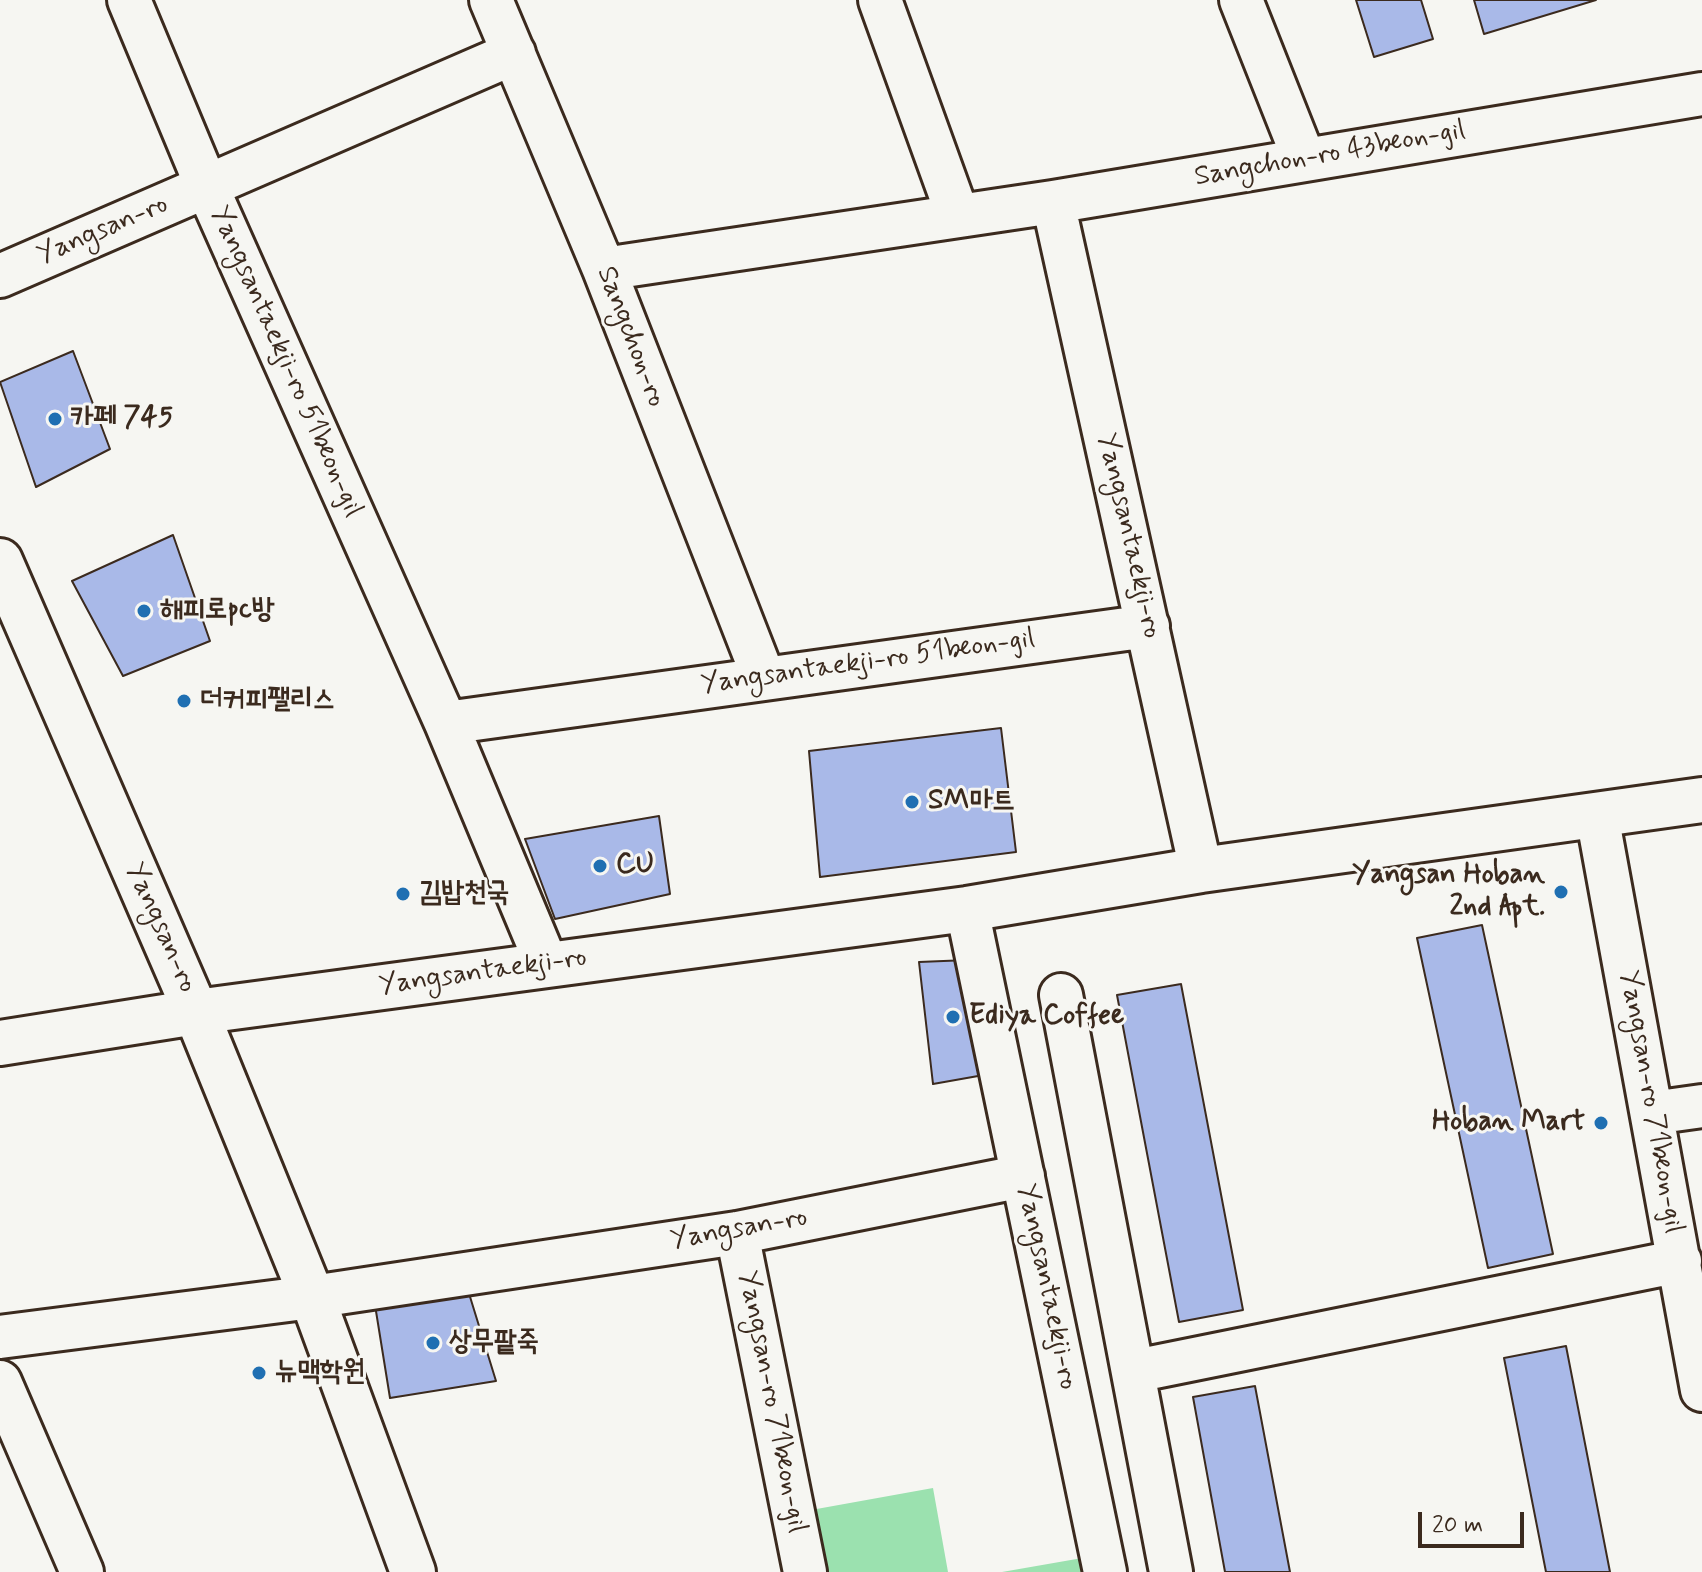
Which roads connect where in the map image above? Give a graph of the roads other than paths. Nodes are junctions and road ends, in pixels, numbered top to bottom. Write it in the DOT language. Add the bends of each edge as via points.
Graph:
graph roads {
  1 [pos="129,0"];
  2 [pos="491,0"];
  3 [pos="880,0"];
  4 [pos="1241,0"];
  5 [pos="514,53"];
  6 [pos="1702,94"];
  7 [pos="1304,159"];
  8 [pos="207,187"];
  9 [pos="1053,202"];
  10 [pos="958,216"];
  11 [pos="604,269"];
  12 [pos="0,276"];
  13 [pos="0,561"];
  14 [pos="1148,626"];
  15 [pos="763,676"];
  16 [pos="446,723"];
  17 [pos="1702,800"];
  18 [pos="1597,815"];
  19 [pos="1201,870"];
  20 [pos="967,909"];
  21 [pos="547,965"];
  22 [pos="1061,995"];
  23 [pos="196,1012"];
  24 [pos="0,1043"];
  25 [pos="1702,1106"];
  26 [pos="1652,1113"];
  27 [pos="1023,1176"];
  28 [pos="737,1233"];
  29 [pos="1680,1261"];
  30 [pos="312,1297"];
  31 [pos="0,1337"];
  32 [pos="1135,1371"];
  33 [pos="0,1382"];
  34 [pos="1702,1390"];
  35 [pos="82,1572"];
  36 [pos="413,1572"];
  37 [pos="805,1572"];
  38 [pos="1105,1572"];
  39 [pos="1171,1572"];
  1 -- 8 [label="street, Yangsantaekji-ro 51beon-gil"];
  2 -- 5 [label="street, Sangchon-ro"];
  3 -- 10 [label="street"];
  4 -- 7 [label="street"];
  5 -- 8 [label="street, Yangsan-ro"];
  5 -- 11 [label="street, Sangchon-ro"];
  6 -- 7 [label="street, Sangchon-ro 43beon-gil"];
  7 -- 9 [label="street, Sangchon-ro 43beon-gil"];
  8 -- 12 [label="street, Yangsan-ro"];
  8 -- 16 [label="street, Yangsantaekji-ro 51beon-gil"];
  9 -- 10 [label="street, Sangchon-ro 43beon-gil"];
  9 -- 14 [label="street, Yangsantaekji-ro"];
  10 -- 11 [label="street, Sangchon-ro 43beon-gil"];
  11 -- 15 [label="street, Sangchon-ro"];
  13 -- 23 [label="street, Yangsan-ro"];
  14 -- 15 [label="street, Yangsantaekji-ro 51beon-gil"];
  14 -- 19 [label="street, Yangsantaekji-ro"];
  15 -- 16 [label="street, Yangsantaekji-ro 51beon-gil"];
  16 -- 21 [label="street, Yangsantaekji-ro 51beon-gil"];
  17 -- 18 [label="street, Yangsantaekji-ro"];
  18 -- 19 [label="street, Yangsantaekji-ro"];
  18 -- 26 [label="street, Yangsan-ro 71beon-gil"];
  19 -- 20 [label="street, Yangsantaekji-ro"];
  20 -- 21 [label="street, Yangsantaekji-ro"];
  20 -- 27 [label="street, Yangsantaekji-ro"];
  21 -- 23 [label="street, Yangsantaekji-ro"];
  22 -- 32 [label="street"];
  23 -- 24 [label="street, Yangsantaekji-ro"];
  23 -- 30 [label="street, Yangsan-ro"];
  25 -- 26 [label="street"];
  26 -- 29 [label="street, Yangsan-ro 71beon-gil"];
  27 -- 28 [label="street, Yangsan-ro"];
  27 -- 38 [label="street, Yangsantaekji-ro"];
  28 -- 30 [label="street, Yangsan-ro"];
  28 -- 37 [label="street, Yangsan-ro 71beon-gil"];
  29 -- 32 [label="street"];
  29 -- 34 [label="street, Yangsan-ro 71beon-gil"];
  30 -- 31 [label="street"];
  30 -- 36 [label="street, Yangsan-ro"];
  32 -- 39 [label="street"];
  33 -- 35 [label="street"];
}
